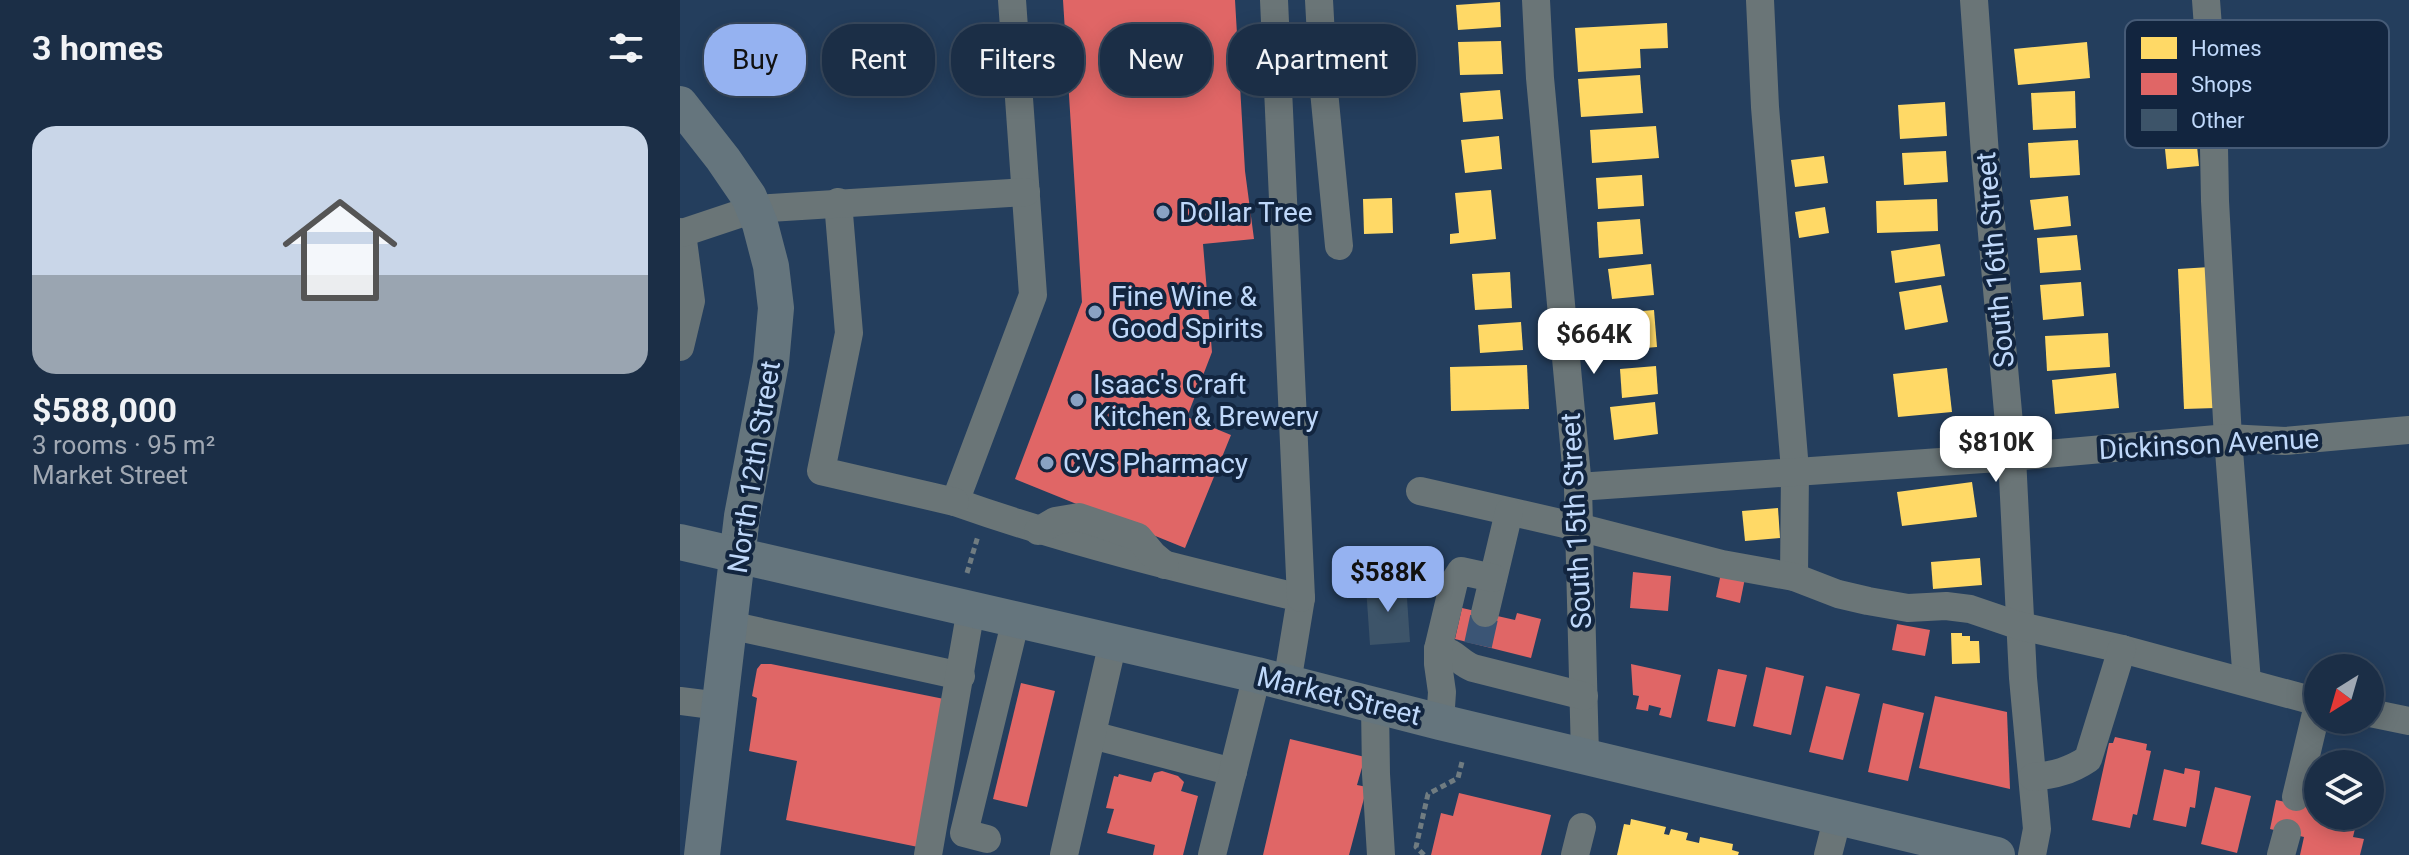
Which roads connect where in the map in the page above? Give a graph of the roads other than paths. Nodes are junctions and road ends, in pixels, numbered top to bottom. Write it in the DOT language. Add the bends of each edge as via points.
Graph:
graph roads {
  1 [pos="1012,0"];
  2 [pos="1274,0"];
  3 [pos="1319,0"];
  4 [pos="1536,0"];
  5 [pos="1760,0"];
  6 [pos="1974,0"];
  7 [pos="2206,0"];
  8 [pos="2207,20"];
  9 [pos="680,104"];
  10 [pos="2214,148"];
  11 [pos="1026,192"];
  12 [pos="838,202"];
  13 [pos="754,209"];
  14 [pos="681,232"];
  15 [pos="1339,246"];
  16 [pos="680,347"];
  17 [pos="2409,430"];
  18 [pos="2228,438"];
  19 [pos="2012,457"];
  20 [pos="1795,470"];
  21 [pos="1578,487"];
  22 [pos="1420,491"];
  23 [pos="955,502"];
  24 [pos="1509,512"];
  25 [pos="1578,527"];
  26 [pos="680,542"];
  27 [pos="738,554"];
  28 [pos="1794,577"];
  29 [pos="1493,578"];
  30 [pos="1301,598"];
  31 [pos="971,609"];
  32 [pos="1485,613"];
  33 [pos="1016,619"];
  34 [pos="729,625"];
  35 [pos="2020,626"];
  36 [pos="1113,642"];
  37 [pos="1438,649"];
  38 [pos="2122,649"];
  39 [pos="961,676"];
  40 [pos="1272,679"];
  41 [pos="2247,682"];
  42 [pos="1584,696"];
  43 [pos="2304,699"];
  44 [pos="680,701"];
  45 [pos="1375,705"];
  46 [pos="720,706"];
  47 [pos="2384,716"];
  48 [pos="2409,721"];
  49 [pos="1440,722"];
  50 [pos="2311,734"];
  51 [pos="1092,735"];
  52 [pos="1585,755"];
  53 [pos="1233,772"];
  54 [pos="2033,777"];
  55 [pos="2296,797"];
  56 [pos="1838,816"];
  57 [pos="1582,827"];
  58 [pos="987,839"];
  59 [pos="702,855"];
  60 [pos="928,855"];
  61 [pos="1064,855"];
  62 [pos="1212,855"];
  63 [pos="1381,855"];
  64 [pos="1575,855"];
  65 [pos="1828,855"];
  66 [pos="1997,855"];
  67 [pos="2032,855"];
  1 -- 11 [label="street"];
  2 -- 30 [label="street"];
  3 -- 15 [label="street"];
  4 -- 21 [label="street, South 15th Street"];
  5 -- 20 [label="street"];
  6 -- 19 [label="street, South 16th Street"];
  7 -- 8 [label="street"];
  9 -- 13 [label="main road, North 12th Street"];
  10 -- 18 [label="street"];
  11 -- 12 [label="street"];
  11 -- 23 [label="street" via="1033,295"];
  12 -- 13 [label="street"];
  12 -- 23 [label="street" via="849,333 821,471"];
  13 -- 14 [label="street"];
  13 -- 27 [label="main road, North 12th Street" via="771,266 776,330"];
  14 -- 16 [label="street" via="691,301"];
  17 -- 18 [label="street, Dickinson Avenue" via="2285,441"];
  18 -- 19 [label="street, Dickinson Avenue"];
  18 -- 41 [label="street"];
  19 -- 20 [label="street, Dickinson Avenue"];
  19 -- 35 [label="street, South 16th Street"];
  20 -- 21 [label="street, Dickinson Avenue"];
  20 -- 28 [label="street"];
  21 -- 25 [label="street, South 15th Street"];
  22 -- 24 [label="street"];
  23 -- 30 [label="street" via="1038,531"];
  24 -- 25 [label="street"];
  24 -- 29 [label="street"];
  25 -- 28 [label="street"];
  25 -- 42 [label="street, South 15th Street"];
  26 -- 27 [label="main road, Market Street"];
  27 -- 31 [label="main road, Market Street"];
  27 -- 34 [label="main road, North 12th Street"];
  28 -- 35 [label="street" via="1868,601 1970,609"];
  29 -- 32 [label="street"];
  29 -- 37 [label="street" via="1461,571 1457,576"];
  30 -- 40 [label="street"];
  31 -- 33 [label="main road, Market Street"];
  31 -- 39 [label="street"];
  33 -- 36 [label="main road, Market Street"];
  33 -- 58 [label="street" via="964,833"];
  34 -- 39 [label="street"];
  34 -- 46 [label="main road, North 12th Street"];
  35 -- 38 [label="street"];
  35 -- 54 [label="street, South 16th Street"];
  36 -- 40 [label="main road, Market Street"];
  36 -- 51 [label="street"];
  37 -- 42 [label="street" via="1456,655 1465,665 1475,657"];
  37 -- 49 [label="street"];
  38 -- 41 [label="street"];
  38 -- 54 [label="street" via="2088,759 2057,775"];
  39 -- 60 [label="street"];
  40 -- 45 [label="main road, Market Street"];
  40 -- 53 [label="street"];
  41 -- 43 [label="street"];
  42 -- 52 [label="street, South 15th Street"];
  44 -- 46 [label="street"];
  45 -- 49 [label="main road, Market Street"];
  45 -- 63 [label="street"];
  46 -- 59 [label="main road, North 12th Street"];
  47 -- 48 [label="street"];
  49 -- 52 [label="main road, Market Street"];
  50 -- 55 [label="street"];
  51 -- 53 [label="street"];
  51 -- 61 [label="street"];
  52 -- 56 [label="main road, Market Street"];
  53 -- 62 [label="street"];
  54 -- 67 [label="street, South 16th Street" via="2037,829"];
  56 -- 65 [label="street"];
  56 -- 66 [label="main road, Market Street"];
  57 -- 64 [label="street"];
}
